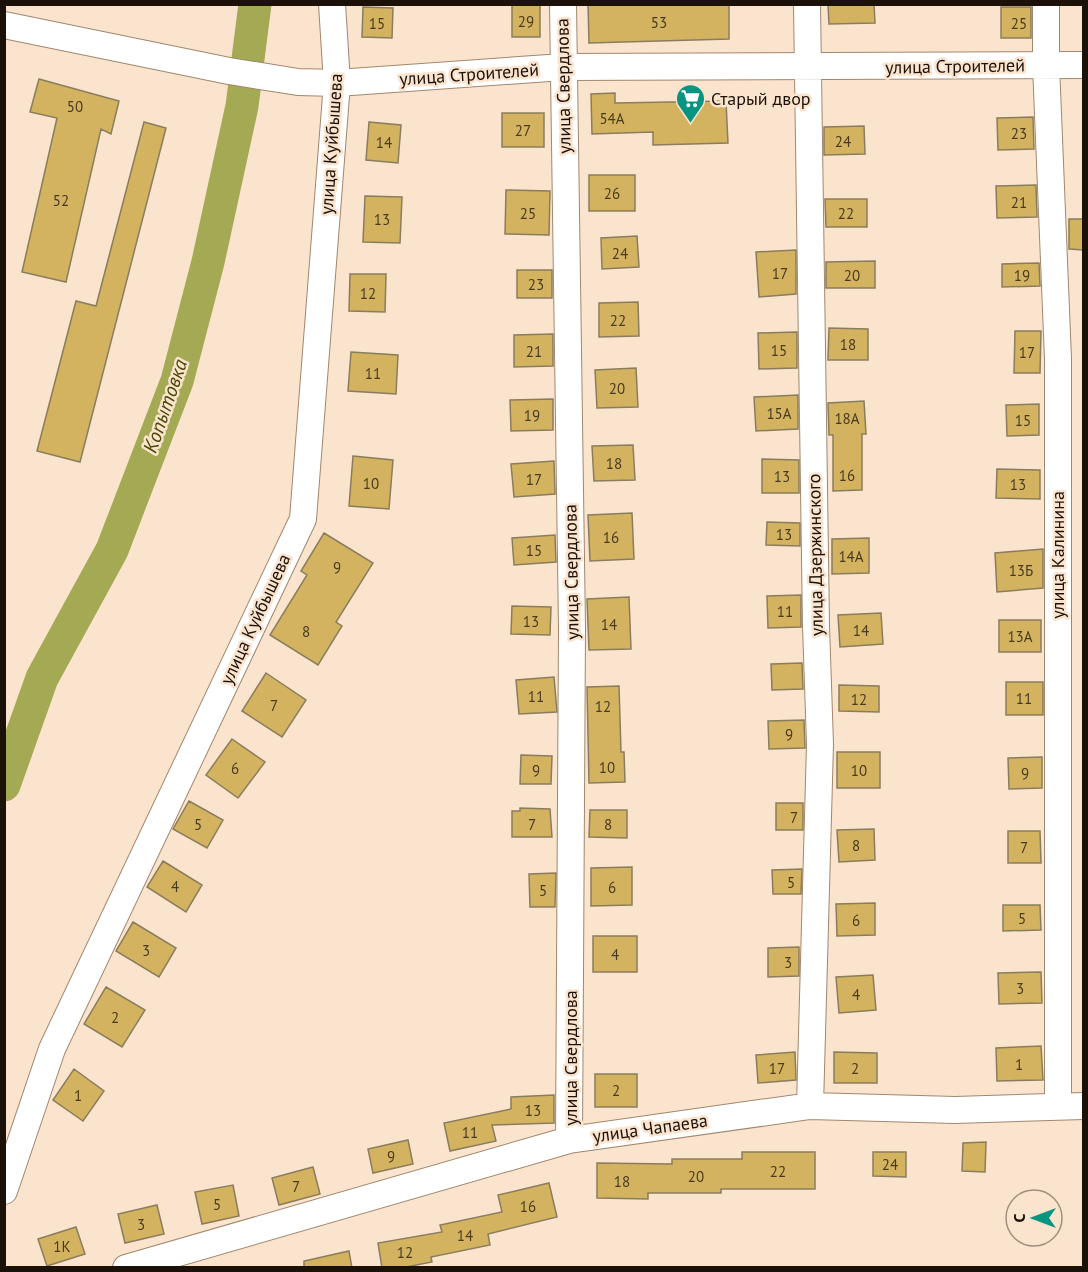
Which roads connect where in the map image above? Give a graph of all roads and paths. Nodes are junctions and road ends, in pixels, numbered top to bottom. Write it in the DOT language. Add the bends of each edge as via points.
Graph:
graph roads {
  1 [pos="9,4"];
  2 [pos="332,4"];
  3 [pos="563,4"];
  4 [pos="807,4"];
  5 [pos="1046,4"];
  6 [pos="4,25"];
  7 [pos="1046,65"];
  8 [pos="1083,65"];
  9 [pos="563,67"];
  10 [pos="807,67"];
  11 [pos="337,83"];
  12 [pos="1058,1105"];
  13 [pos="810,1106"];
  14 [pos="1083,1106"];
  15 [pos="569,1140"];
  16 [pos="4,1191"];
  17 [pos="126,1268"];
  1 -- 6 [label="street"];
  2 -- 11 [label="street, улица Куйбышева"];
  3 -- 9 [label="street, улица Свердлова"];
  4 -- 10 [label="street, улица Дзержинского"];
  5 -- 7 [label="street, улица Калинина"];
  6 -- 11 [label="street, улица Строителей" via="229,71 298,82"];
  7 -- 8 [label="street, улица Строителей"];
  7 -- 10 [label="street, улица Строителей"];
  7 -- 12 [label="street, улица Калинина" via="1058,359"];
  9 -- 10 [label="street, улица Строителей"];
  9 -- 11 [label="street, улица Строителей"];
  9 -- 15 [label="street, улица Свердлова" via="572,629"];
  10 -- 13 [label="street, улица Дзержинского" via="820,744"];
  11 -- 16 [label="street, улица Куйбышева" via="303,519 51,1049"];
  12 -- 13 [label="street, улица Чапаева" via="955,1110"];
  12 -- 14 [label="street, улица Чапаева"];
  13 -- 15 [label="street, улица Чапаева"];
  15 -- 17 [label="street, улица Чапаева"];
}
